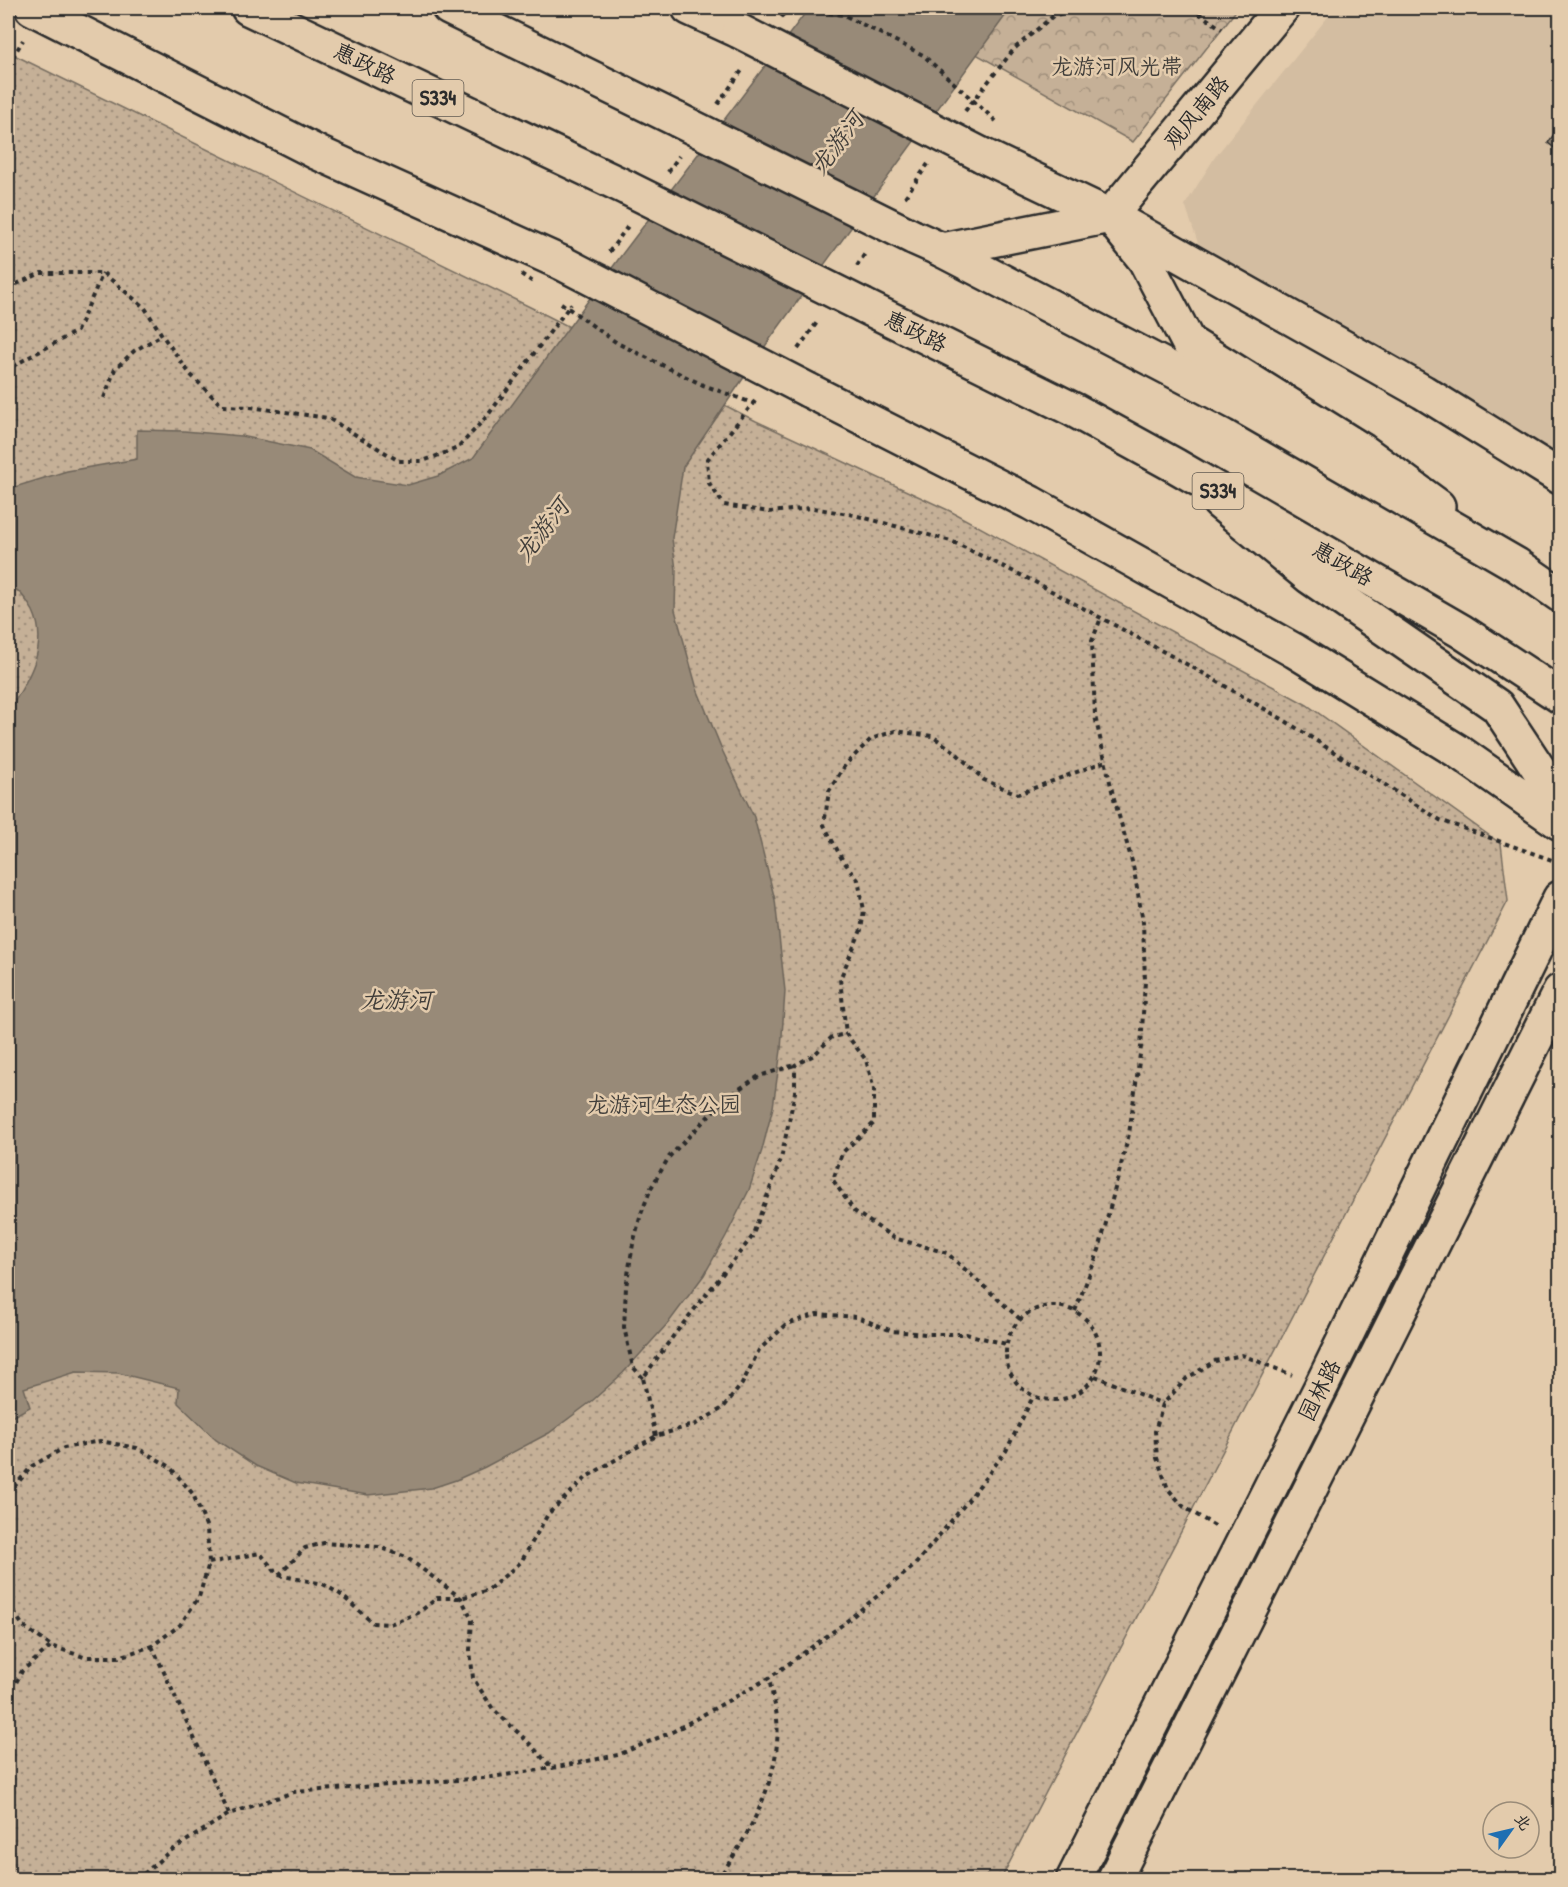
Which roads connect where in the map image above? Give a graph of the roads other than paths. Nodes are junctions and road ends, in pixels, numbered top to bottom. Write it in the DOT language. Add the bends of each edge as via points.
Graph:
graph roads {
  1 [pos="32,8"];
  2 [pos="249,8"];
  3 [pos="448,8"];
  4 [pos="689,8"];
  5 [pos="1282,8"];
  6 [pos="1110,216"];
  7 [pos="927,243"];
  8 [pos="1176,466"];
  9 [pos="1560,477"];
  10 [pos="1517,565"];
  11 [pos="1560,595"];
  12 [pos="1560,696"];
  13 [pos="1560,801"];
  14 [pos="1560,823"];
  15 [pos="1560,898"];
  16 [pos="1560,991"];
  17 [pos="1073,1880"];
  18 [pos="1113,1880"];
  1 -- 14 [label="main road, bridge" via="318,153 562,263 1031,503 1295,651 1459,752"];
  2 -- 8 [label="main road, 惠政路 / S334, bridge" via="631,203 864,306 1074,410"];
  3 -- 7 [label="main road, bridge" via="681,135"];
  4 -- 6 [label="main road, bridge"];
  5 -- 6 [label="main road, 观风南路"];
  6 -- 7 [label="main road"];
  6 -- 9 [label="main road" via="1423,392"];
  6 -- 10 [label="main road" via="1145,260 1188,342 1363,451"];
  7 -- 10 [label="main road" via="1240,405"];
  8 -- 12 [label="main road, 惠政路 / S334" via="1461,631"];
  8 -- 13 [label="main road" via="1310,577 1497,706"];
  10 -- 11 [label="main road"];
  15 -- 17 [label="main road, 园林路" via="1321,1387"];
  16 -- 18 [label="main road, 园林路"];
}
